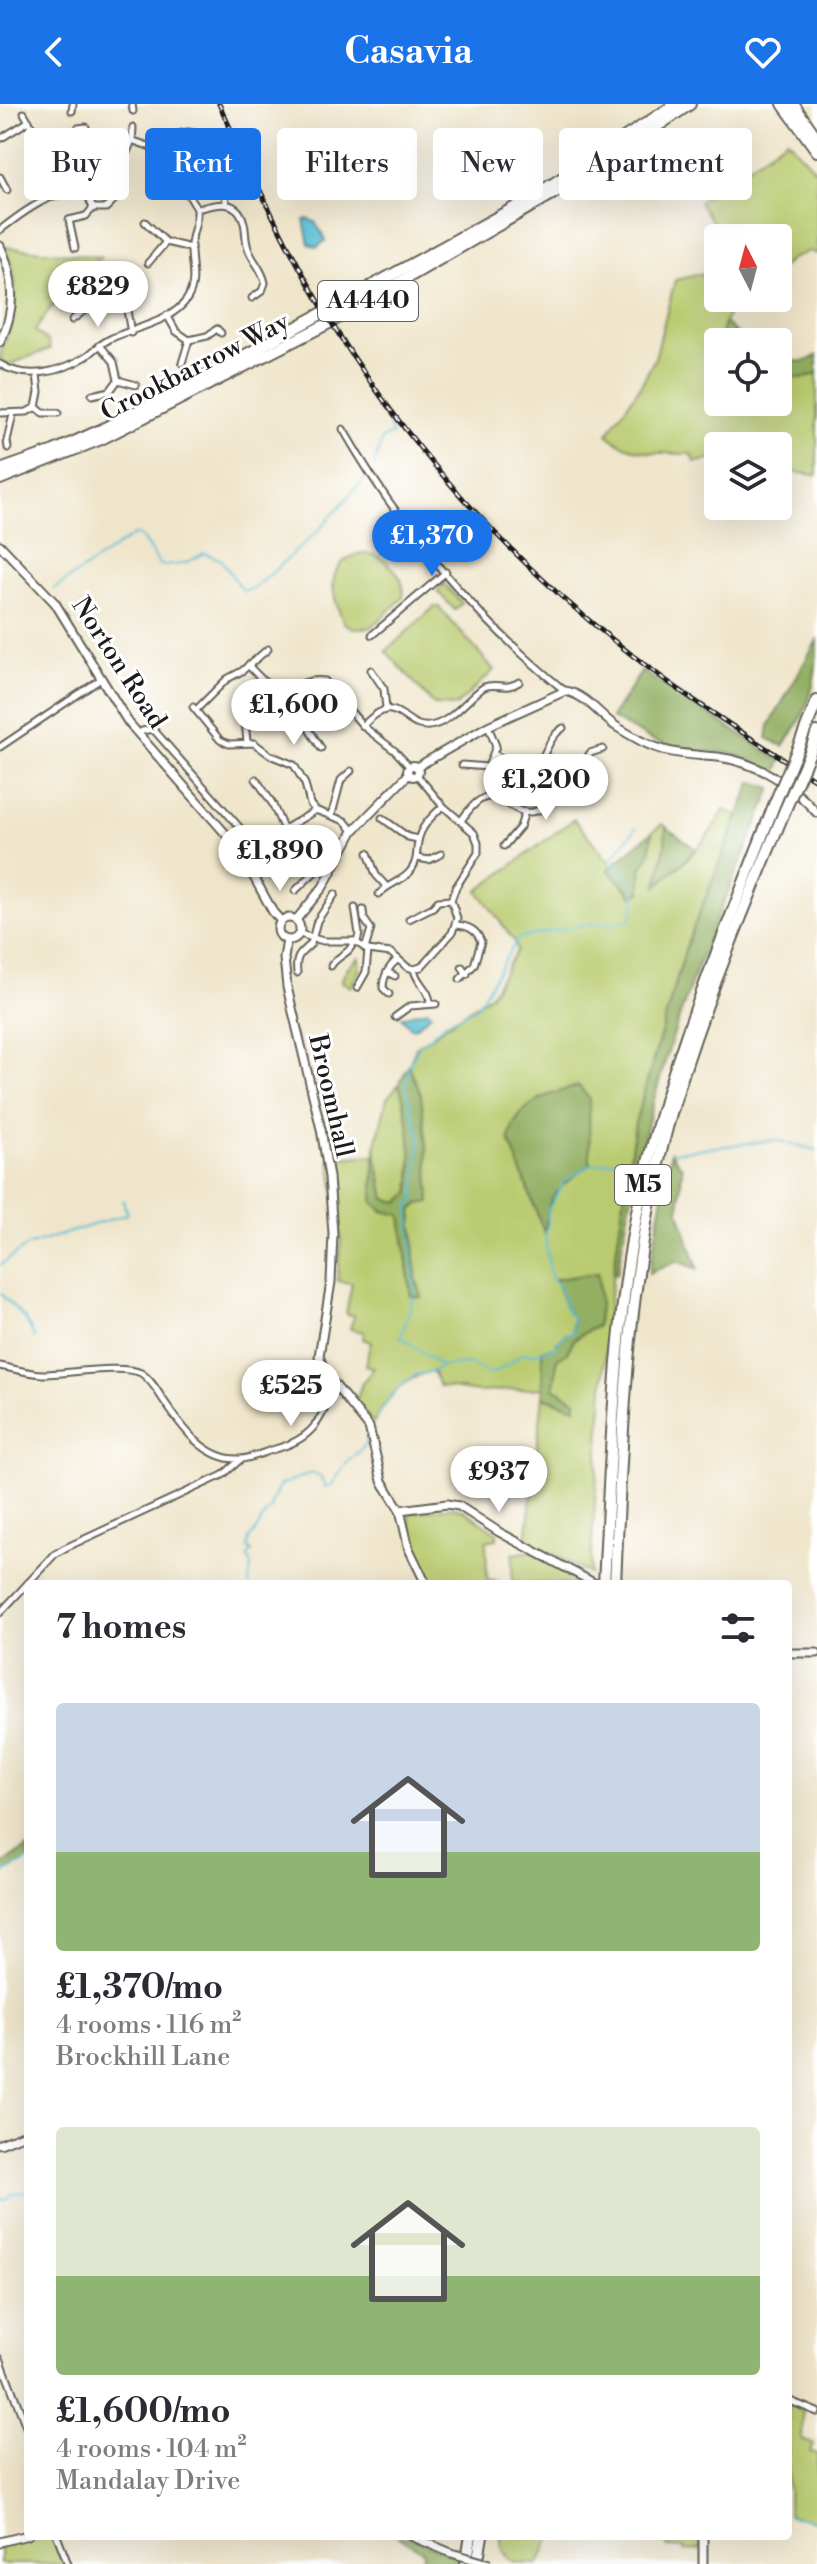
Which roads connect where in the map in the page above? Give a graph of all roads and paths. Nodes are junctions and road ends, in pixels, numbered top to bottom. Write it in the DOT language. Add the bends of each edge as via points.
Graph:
graph roads {
  1 [pos="676,104"];
  2 [pos="690,104"];
  3 [pos="781,104"];
  4 [pos="793,104"];
  5 [pos="24,113"];
  6 [pos="29,121"];
  7 [pos="86,127"];
  8 [pos="133,127"];
  9 [pos="32,128"];
  10 [pos="76,128"];
  11 [pos="817,138"];
  12 [pos="0,139"];
  13 [pos="134,141"];
  14 [pos="145,145"];
  15 [pos="129,148"];
  16 [pos="817,151"];
  17 [pos="0,177"];
  18 [pos="7,190"];
  19 [pos="48,200"];
  20 [pos="90,200"];
  21 [pos="118,200"];
  22 [pos="192,200"];
  23 [pos="226,202"];
  24 [pos="93,208"];
  25 [pos="197,209"];
  26 [pos="67,212"];
  27 [pos="69,220"];
  28 [pos="145,222"];
  29 [pos="0,230"];
  30 [pos="166,242"];
  31 [pos="0,246"];
  32 [pos="75,248"];
  33 [pos="191,248"];
  34 [pos="148,263"];
  35 [pos="138,279"];
  36 [pos="252,298"];
  37 [pos="126,305"];
  38 [pos="167,315"];
  39 [pos="72,320"];
  40 [pos="218,329"];
  41 [pos="131,333"];
  42 [pos="189,340"];
  43 [pos="0,342"];
  44 [pos="100,345"];
  45 [pos="182,363"];
  46 [pos="0,364"];
  47 [pos="37,374"];
  48 [pos="118,380"];
  49 [pos="133,382"];
  50 [pos="92,395"];
  51 [pos="36,407"];
  52 [pos="0,413"];
  53 [pos="58,413"];
  54 [pos="13,414"];
  55 [pos="343,429"];
  56 [pos="8,448"];
  57 [pos="0,470"];
  58 [pos="0,479"];
  59 [pos="1,546"];
  60 [pos="446,572"];
  61 [pos="372,635"];
  62 [pos="266,654"];
  63 [pos="248,665"];
  64 [pos="371,670"];
  65 [pos="101,679"];
  66 [pos="519,682"];
  67 [pos="565,691"];
  68 [pos="281,694"];
  69 [pos="817,701"];
  70 [pos="280,702"];
  71 [pos="341,702"];
  72 [pos="386,709"];
  73 [pos="248,723"];
  74 [pos="363,726"];
  75 [pos="488,726"];
  76 [pos="563,728"];
  77 [pos="142,731"];
  78 [pos="817,732"];
  79 [pos="247,742"];
  80 [pos="0,747"];
  81 [pos="321,748"];
  82 [pos="603,749"];
  83 [pos="494,754"];
  84 [pos="466,767"];
  85 [pos="488,767"];
  86 [pos="351,771"];
  87 [pos="413,771"];
  88 [pos="256,779"];
  89 [pos="555,779"];
  90 [pos="562,785"];
  91 [pos="489,797"];
  92 [pos="443,806"];
  93 [pos="779,808"];
  94 [pos="315,810"];
  95 [pos="525,812"];
  96 [pos="817,813"];
  97 [pos="332,814"];
  98 [pos="461,821"];
  99 [pos="384,822"];
  100 [pos="283,828"];
  101 [pos="353,831"];
  102 [pos="418,839"];
  103 [pos="504,846"];
  104 [pos="441,854"];
  105 [pos="367,857"];
  106 [pos="417,858"];
  107 [pos="280,862"];
  108 [pos="248,863"];
  109 [pos="334,867"];
  110 [pos="386,886"];
  111 [pos="295,891"];
  112 [pos="335,894"];
  113 [pos="379,894"];
  114 [pos="451,900"];
  115 [pos="355,908"];
  116 [pos="363,910"];
  117 [pos="409,919"];
  118 [pos="296,920"];
  119 [pos="281,921"];
  120 [pos="456,925"];
  121 [pos="300,934"];
  122 [pos="314,939"];
  123 [pos="287,940"];
  124 [pos="355,941"];
  125 [pos="367,949"];
  126 [pos="398,959"];
  127 [pos="331,966"];
  128 [pos="462,967"];
  129 [pos="414,969"];
  130 [pos="387,972"];
  131 [pos="297,973"];
  132 [pos="467,974"];
  133 [pos="395,976"];
  134 [pos="460,979"];
  135 [pos="357,988"];
  136 [pos="389,994"];
  137 [pos="395,1017"];
  138 [pos="0,1366"];
  139 [pos="334,1384"];
  140 [pos="240,1460"];
  141 [pos="400,1510"];
  142 [pos="31,1580"];
  143 [pos="424,1580"];
  144 [pos="588,1580"];
  145 [pos="604,1580"];
  146 [pos="615,1580"];
  147 [pos="24,1587"];
  148 [pos="0,1613"];
  149 [pos="792,1653"];
  150 [pos="817,1653"];
  151 [pos="24,2135"];
  152 [pos="0,2144"];
  153 [pos="0,2358"];
  154 [pos="792,2402"];
  155 [pos="817,2412"];
  156 [pos="24,2421"];
  157 [pos="24,2536"];
  158 [pos="59,2540"];
  159 [pos="420,2540"];
  160 [pos="470,2540"];
  161 [pos="481,2540"];
  162 [pos="703,2540"];
  163 [pos="0,2542"];
  164 [pos="68,2564"];
  165 [pos="466,2564"];
  166 [pos="477,2564"];
  167 [pos="490,2564"];
  168 [pos="703,2564"];
  1 -- 57 [label="highway, Crookbarrow Way / A4440" via="525,202 255,350 103,429"];
  2 -- 58 [label="highway, Crookbarrow Way / A4440" via="587,174 329,323 101,439"];
  3 -- 16 [label="highway"];
  4 -- 11 [label="highway"];
  5 -- 6 [label="street"];
  6 -- 9 [label="street"];
  6 -- 12 [label="street"];
  7 -- 10 [label="street"];
  8 -- 13 [label="street"];
  13 -- 14 [label="street"];
  13 -- 15 [label="street"];
  17 -- 18 [label="street"];
  19 -- 29 [label="street"];
  20 -- 24 [label="street"];
  21 -- 24 [label="street"];
  22 -- 25 [label="street"];
  23 -- 25 [label="street"];
  23 -- 36 [label="street" via="241,214 248,250 264,273 268,288"];
  24 -- 27 [label="street" via="86,216"];
  25 -- 33 [label="street"];
  26 -- 27 [label="street"];
  27 -- 32 [label="street"];
  28 -- 30 [label="street"];
  30 -- 33 [label="street"];
  30 -- 34 [label="street" via="157,261"];
  31 -- 43 [label="street" via="12,290"];
  33 -- 38 [label="street" via="191,291"];
  35 -- 37 [label="street"];
  37 -- 39 [label="street" via="102,297"];
  37 -- 41 [label="street"];
  38 -- 41 [label="street"];
  38 -- 42 [label="street"];
  40 -- 42 [label="street"];
  41 -- 44 [label="street"];
  42 -- 45 [label="street"];
  44 -- 47 [label="street" via="73,363"];
  44 -- 48 [label="street" via="114,362"];
  46 -- 47 [label="street"];
  47 -- 51 [label="street"];
  48 -- 49 [label="street"];
  48 -- 50 [label="street" via="110,391"];
  51 -- 53 [label="street"];
  51 -- 54 [label="street"];
  52 -- 54 [label="street"];
  54 -- 56 [label="street"];
  55 -- 60 [label="street" via="369,475"];
  59 -- 65 [label="street, Norton Road" via="55,603"];
  60 -- 61 [label="street"];
  60 -- 67 [label="street" via="529,661"];
  62 -- 63 [label="street"];
  63 -- 68 [label="street"];
  63 -- 79 [label="street" via="214,687 195,709 220,740"];
  64 -- 72 [label="street" via="379,675"];
  65 -- 80 [label="street"];
  65 -- 108 [label="street, Norton Road" via="128,722"];
  66 -- 72 [label="street" via="506,688 484,687 430,726"];
  67 -- 75 [label="street"];
  67 -- 96 [label="street" via="661,750 756,767"];
  68 -- 70 [label="street"];
  68 -- 71 [label="street" via="316,680 331,686"];
  69 -- 93 [label="highway, M5, bridge"];
  71 -- 74 [label="street"];
  71 -- 81 [label="street" via="309,723"];
  72 -- 74 [label="street"];
  73 -- 79 [label="street"];
  74 -- 87 [label="street"];
  75 -- 83 [label="street"];
  75 -- 87 [label="street"];
  76 -- 83 [label="street" via="552,730 545,756 534,769 521,769"];
  77 -- 108 [label="street" via="153,729 255,845 259,851"];
  78 -- 93 [label="highway, M5, bridge"];
  79 -- 94 [label="street" via="294,765"];
  82 -- 90 [label="street" via="593,747 581,770"];
  83 -- 85 [label="street"];
  84 -- 85 [label="street"];
  85 -- 91 [label="street"];
  86 -- 97 [label="street" via="342,772"];
  87 -- 92 [label="street"];
  87 -- 101 [label="street"];
  88 -- 100 [label="street"];
  89 -- 90 [label="street"];
  90 -- 95 [label="street" via="545,806"];
  91 -- 95 [label="street"];
  91 -- 98 [label="street" via="472,806"];
  92 -- 98 [label="street"];
  92 -- 102 [label="street"];
  93 -- 145 [label="highway, M5" via="677,1059 640,1197 623,1303"];
  93 -- 146 [label="highway, M5" via="679,1087 652,1195 633,1305"];
  94 -- 97 [label="street"];
  94 -- 100 [label="street"];
  95 -- 103 [label="street"];
  97 -- 101 [label="street"];
  98 -- 114 [label="street" via="474,833 478,853"];
  99 -- 102 [label="street"];
  100 -- 107 [label="street" via="273,841"];
  101 -- 109 [label="street"];
  102 -- 106 [label="street"];
  104 -- 106 [label="street" via="431,863"];
  105 -- 110 [label="street"];
  106 -- 110 [label="street" via="411,872"];
  108 -- 119 [label="street, Norton Road"];
  109 -- 111 [label="street" via="321,866"];
  109 -- 118 [label="street"];
  110 -- 113 [label="street"];
  112 -- 122 [label="street" via="317,921"];
  114 -- 117 [label="street" via="438,901"];
  114 -- 120 [label="street"];
  115 -- 124 [label="street"];
  116 -- 125 [label="street" via="371,929"];
  118 -- 119 [label="street"];
  118 -- 121 [label="street"];
  119 -- 123 [label="street" via="278,931"];
  120 -- 129 [label="street"];
  120 -- 132 [label="street" via="470,928 481,942"];
  121 -- 122 [label="street"];
  121 -- 123 [label="street"];
  122 -- 124 [label="street"];
  122 -- 131 [label="street" via="299,953"];
  123 -- 139 [label="street, Broomhall" via="287,987 326,1152 333,1233 319,1356"];
  124 -- 125 [label="street"];
  124 -- 127 [label="street"];
  125 -- 126 [label="street"];
  125 -- 135 [label="street" via="366,972"];
  126 -- 129 [label="street"];
  126 -- 130 [label="street"];
  128 -- 132 [label="street"];
  129 -- 137 [label="street" via="433,1004 410,1006"];
  130 -- 133 [label="street"];
  130 -- 136 [label="street" via="382,986"];
  132 -- 134 [label="street"];
  138 -- 140 [label="street" via="42,1374 140,1373 199,1444"];
  139 -- 140 [label="street" via="309,1434"];
  139 -- 141 [label="street, Broomhall" via="369,1427 382,1481"];
  140 -- 142 [label="street" via="223,1475 65,1548"];
  141 -- 143 [label="street" via="409,1549"];
  141 -- 144 [label="street" via="459,1506"];
  147 -- 148 [label="street"];
  149 -- 150 [label="street"];
  151 -- 152 [label="street"];
  153 -- 156 [label="street"];
  154 -- 155 [label="street"];
  157 -- 163 [label="street"];
  158 -- 164 [label="street"];
  159 -- 167 [label="street, bridge"];
  160 -- 165 [label="highway"];
  161 -- 166 [label="highway"];
  162 -- 168 [label="street"];
}
